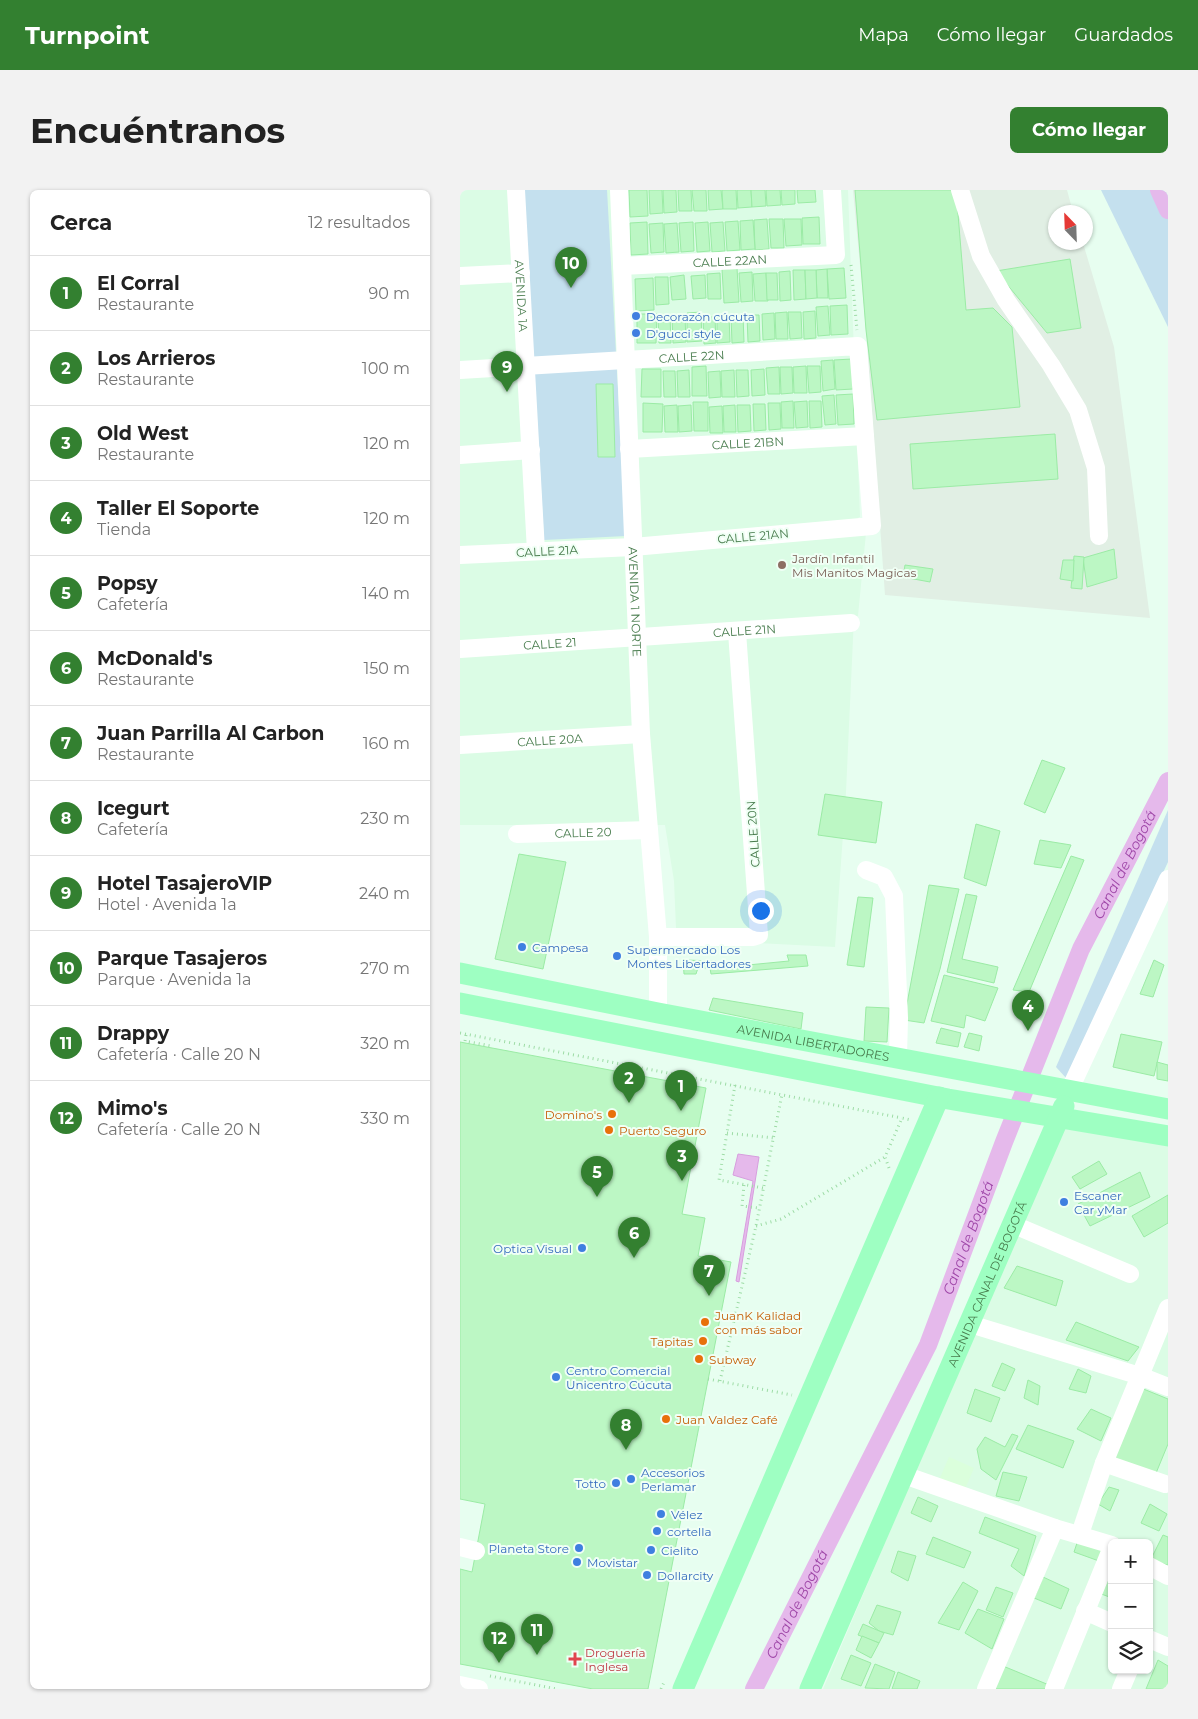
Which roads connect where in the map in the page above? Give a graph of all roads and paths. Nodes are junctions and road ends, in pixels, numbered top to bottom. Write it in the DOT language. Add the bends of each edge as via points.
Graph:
graph roads {
  1 [pos="516,190"];
  2 [pos="619,190"];
  3 [pos="832,190"];
  4 [pos="960,190"];
  5 [pos="622,266"];
  6 [pos="851,266"];
  7 [pos="521,273"];
  8 [pos="460,276"];
  9 [pos="858,346"];
  10 [pos="625,360"];
  11 [pos="526,365"];
  12 [pos="460,370"];
  13 [pos="865,436"];
  14 [pos="629,449"];
  15 [pos="531,450"];
  16 [pos="460,455"];
  17 [pos="1099,536"];
  18 [pos="634,547"];
  19 [pos="536,551"];
  20 [pos="460,555"];
  21 [pos="851,623"];
  22 [pos="737,632"];
  23 [pos="638,636"];
  24 [pos="460,649"];
  25 [pos="641,734"];
  26 [pos="460,745"];
  27 [pos="649,830"];
  28 [pos="517,834"];
  29 [pos="866,870"];
  30 [pos="1168,879"];
  31 [pos="658,937"];
  32 [pos="460,973"];
  33 [pos="460,1003"];
  34 [pos="658,1013"];
  35 [pos="460,1034"];
  36 [pos="466,1035"];
  37 [pos="492,1040"];
  38 [pos="898,1057"];
  39 [pos="736,1085"];
  40 [pos="1064,1088"];
  41 [pos="782,1094"];
  42 [pos="944,1098"];
  43 [pos="1168,1108"];
  44 [pos="1053,1117"];
  45 [pos="902,1118"];
  46 [pos="727,1133"];
  47 [pos="1168,1136"];
  48 [pos="774,1138"];
  49 [pos="885,1157"];
  50 [pos="744,1185"];
  51 [pos="763,1188"];
  52 [pos="759,1208"];
  53 [pos="1014,1225"];
  54 [pos="756,1226"];
  55 [pos="1130,1274"];
  56 [pos="1167,1313"];
  57 [pos="970,1324"];
  58 [pos="1140,1376"];
  59 [pos="708,1379"];
  60 [pos="720,1381"];
  61 [pos="1168,1387"];
  62 [pos="792,1395"];
  63 [pos="1104,1463"];
  64 [pos="904,1475"];
  65 [pos="1165,1484"];
  66 [pos="1055,1528"];
  67 [pos="1080,1534"];
  68 [pos="1108,1544"];
  69 [pos="1108,1556"];
  70 [pos="1153,1568"];
  71 [pos="1168,1576"];
  72 [pos="1085,1611"];
  73 [pos="1108,1621"];
  74 [pos="1153,1641"];
  75 [pos="1168,1647"];
  76 [pos="1127,1674"];
  77 [pos="484,1682"];
  78 [pos="555,1682"];
  79 [pos="460,1685"];
  80 [pos="555,1689"];
  81 [pos="682,1689"];
  82 [pos="810,1689"];
  83 [pos="986,1689"];
  84 [pos="1054,1689"];
  85 [pos="1121,1689"];
  1 -- 7 [label="street, AVENIDA 1A"];
  2 -- 5 [label="street, AVENIDA 1 NORTE"];
  3 -- 5 [label="street, CALLE 22AN" via="836,254"];
  4 -- 17 [label="street" via="981,256 1078,410 1096,468"];
  5 -- 10 [label="street, AVENIDA 1 NORTE"];
  6 -- 9 [label="path"];
  7 -- 8 [label="street"];
  7 -- 11 [label="street, AVENIDA 1A"];
  9 -- 10 [label="street, CALLE 22N"];
  9 -- 13 [label="street"];
  10 -- 11 [label="street, CALLE 22N"];
  10 -- 14 [label="street, AVENIDA 1 NORTE"];
  11 -- 12 [label="street, CALLE 22N"];
  11 -- 15 [label="street, AVENIDA 1A"];
  13 -- 14 [label="street, CALLE 21BN"];
  13 -- 18 [label="street, CALLE 21AN" via="872,526"];
  14 -- 18 [label="street, AVENIDA 1 NORTE"];
  15 -- 16 [label="street"];
  15 -- 19 [label="street, AVENIDA 1A"];
  18 -- 19 [label="street, CALLE 21A"];
  18 -- 23 [label="street, AVENIDA 1 NORTE"];
  19 -- 20 [label="street, CALLE 21A"];
  21 -- 22 [label="street, CALLE 21N"];
  22 -- 23 [label="street, CALLE 21N"];
  22 -- 31 [label="street, CALLE 20N" via="759,935"];
  23 -- 24 [label="street, CALLE 21"];
  23 -- 25 [label="street, AVENIDA 1 NORTE"];
  25 -- 26 [label="street, CALLE 20A"];
  25 -- 27 [label="street, AVENIDA 1 NORTE"];
  27 -- 28 [label="street, CALLE 20"];
  27 -- 31 [label="street, AVENIDA 1 NORTE"];
  29 -- 38 [label="street" via="884,877 894,896"];
  30 -- 40 [label="street, AVENIDA CANAL DE BOGOTÁ"];
  31 -- 34 [label="street, AVENIDA 1 NORTE"];
  32 -- 34 [label="main road, AVENIDA LIBERTADORES"];
  33 -- 42 [label="main road"];
  34 -- 38 [label="main road, AVENIDA LIBERTADORES"];
  35 -- 36 [label="path"];
  36 -- 37 [label="path"];
  36 -- 37 [label="path" via="465,1041 491,1047"];
  37 -- 39 [label="path"];
  38 -- 40 [label="main road, AVENIDA LIBERTADORES"];
  39 -- 41 [label="path"];
  39 -- 46 [label="path"];
  40 -- 43 [label="main road, AVENIDA LIBERTADORES"];
  40 -- 44 [label="main road, AVENIDA CANAL DE BOGOTÁ"];
  41 -- 45 [label="path"];
  41 -- 48 [label="path"];
  42 -- 44 [label="main road"];
  42 -- 81 [label="main road"];
  44 -- 47 [label="main road"];
  44 -- 53 [label="main road, AVENIDA CANAL DE BOGOTÁ"];
  46 -- 48 [label="path"];
  46 -- 50 [label="path" via="719,1180"];
  48 -- 51 [label="path"];
  49 -- 54 [label="path" via="781,1220"];
  50 -- 51 [label="path"];
  50 -- 52 [label="path" via="742,1206"];
  51 -- 52 [label="path"];
  52 -- 54 [label="path"];
  53 -- 55 [label="street"];
  53 -- 57 [label="main road, AVENIDA CANAL DE BOGOTÁ"];
  54 -- 60 [label="path"];
  56 -- 58 [label="street"];
  57 -- 58 [label="street"];
  57 -- 64 [label="main road, AVENIDA CANAL DE BOGOTÁ"];
  58 -- 61 [label="street"];
  58 -- 63 [label="street"];
  59 -- 60 [label="path"];
  60 -- 62 [label="path"];
  63 -- 65 [label="street"];
  63 -- 67 [label="street"];
  64 -- 66 [label="street"];
  64 -- 82 [label="main road, AVENIDA CANAL DE BOGOTÁ"];
  66 -- 67 [label="street"];
  66 -- 83 [label="street"];
  67 -- 68 [label="street"];
  69 -- 72 [label="street"];
  70 -- 71 [label="street"];
  72 -- 73 [label="street"];
  72 -- 84 [label="street"];
  74 -- 75 [label="street"];
  76 -- 85 [label="street"];
  77 -- 79 [label="street"];
  77 -- 80 [label="path"];
  78 -- 80 [label="path"];
}
